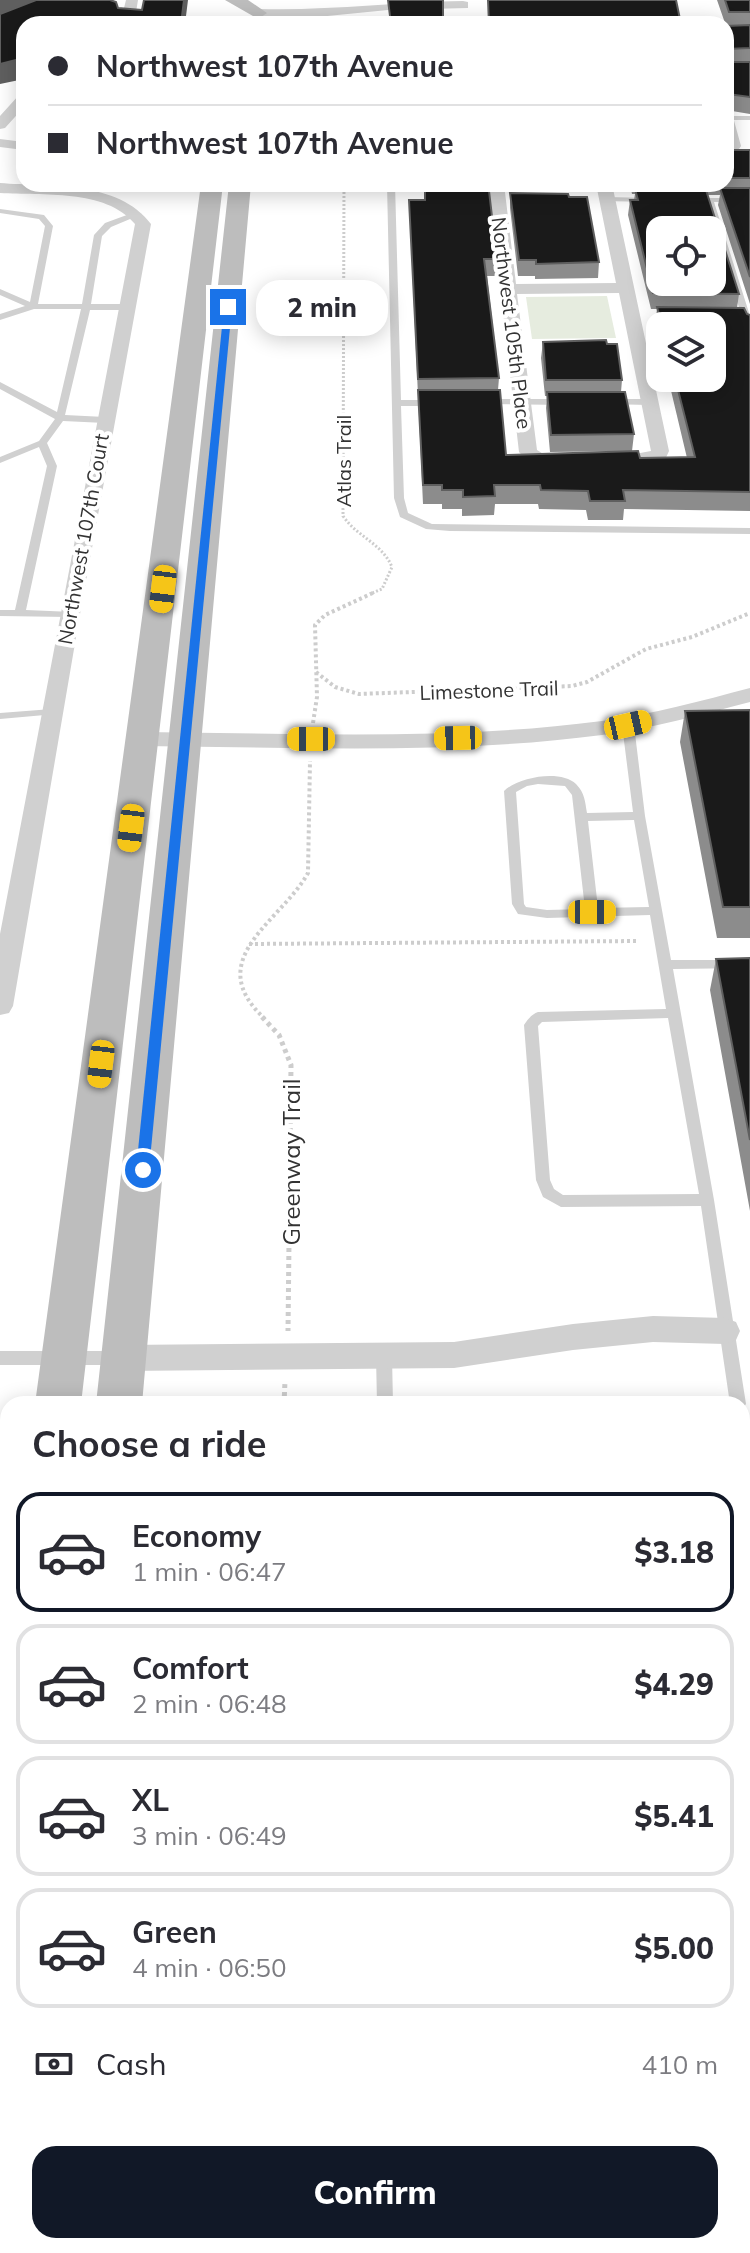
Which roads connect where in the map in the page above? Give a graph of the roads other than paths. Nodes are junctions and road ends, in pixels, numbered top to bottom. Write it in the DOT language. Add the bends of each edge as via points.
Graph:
graph roads {
  1 [pos="234,0"];
  2 [pos="363,0"];
  3 [pos="463,2"];
  4 [pos="409,3"];
  5 [pos="258,10"];
  6 [pos="16,99"];
  7 [pos="0,125"];
  8 [pos="734,149"];
  9 [pos="750,157"];
  10 [pos="37,192"];
  11 [pos="211,192"];
  12 [pos="239,192"];
  13 [pos="391,192"];
  14 [pos="502,194"];
  15 [pos="601,194"];
  16 [pos="665,200"];
  17 [pos="680,200"];
  18 [pos="709,200"];
  19 [pos="750,200"];
  20 [pos="0,211"];
  21 [pos="138,214"];
  22 [pos="624,288"];
  23 [pos="508,289"];
  24 [pos="0,292"];
  25 [pos="33,306"];
  26 [pos="86,307"];
  27 [pos="128,307"];
  28 [pos="0,317"];
  29 [pos="745,321"];
  30 [pos="0,385"];
  31 [pos="475,402"];
  32 [pos="522,402"];
  33 [pos="570,402"];
  34 [pos="602,402"];
  35 [pos="649,402"];
  36 [pos="397,403"];
  37 [pos="444,403"];
  38 [pos="60,418"];
  39 [pos="105,420"];
  40 [pos="42,443"];
  41 [pos="0,460"];
  42 [pos="750,531"];
  43 [pos="0,613"];
  44 [pos="20,613"];
  45 [pos="69,614"];
  46 [pos="750,695"];
  47 [pos="52,712"];
  48 [pos="0,716"];
  49 [pos="628,725"];
  50 [pos="142,739"];
  51 [pos="185,739"];
  52 [pos="639,816"];
  53 [pos="582,817"];
  54 [pos="9,906"];
  55 [pos="657,911"];
  56 [pos="592,912"];
  57 [pos="750,964"];
  58 [pos="666,965"];
  59 [pos="0,1006"];
  60 [pos="675,1013"];
  61 [pos="707,1200"];
  62 [pos="725,1331"];
  63 [pos="384,1356"];
  64 [pos="0,1358"];
  65 [pos="64,1358"];
  66 [pos="123,1358"];
  67 [pos="59,1396"];
  68 [pos="120,1396"];
  69 [pos="385,1396"];
  70 [pos="737,1396"];
  1 -- 5 [label="main road"];
  2 -- 5 [label="street"];
  3 -- 4 [label="street"];
  4 -- 5 [label="street" via="307,14"];
  6 -- 7 [label="street"];
  8 -- 9 [label="street"];
  10 -- 21 [label="street" via="110,200"];
  11 -- 50 [label="main road"];
  12 -- 51 [label="main road"];
  13 -- 36 [label="lane"];
  14 -- 23 [label="street, Northwest 105th Place"];
  15 -- 16 [label="lane"];
  15 -- 22 [label="street"];
  17 -- 18 [label="lane"];
  18 -- 19 [label="lane"];
  18 -- 29 [label="lane"];
  20 -- 25 [label="lane" via="41,217 49,226"];
  21 -- 26 [label="lane" via="108,225 98,235"];
  21 -- 27 [label="street, Northwest 107th Court" via="143,224"];
  22 -- 23 [label="street"];
  22 -- 35 [label="street" via="639,317 630,346"];
  23 -- 32 [label="street, Northwest 105th Place" via="522,346"];
  24 -- 25 [label="lane"];
  25 -- 26 [label="lane"];
  25 -- 28 [label="lane"];
  26 -- 27 [label="lane"];
  26 -- 38 [label="lane"];
  27 -- 39 [label="street, Northwest 107th Court"];
  30 -- 38 [label="lane"];
  31 -- 32 [label="lane"];
  32 -- 33 [label="lane"];
  32 -- 35 [label="street, Northwest 105th Place" via="528,452 535,459 643,462 657,458 660,451"];
  34 -- 35 [label="lane"];
  36 -- 37 [label="lane"];
  36 -- 42 [label="lane" via="399,498 403,515 415,522 450,528"];
  38 -- 39 [label="lane"];
  38 -- 40 [label="lane"];
  39 -- 45 [label="street, Northwest 107th Court"];
  40 -- 41 [label="lane"];
  40 -- 44 [label="lane" via="52,466"];
  43 -- 44 [label="lane"];
  44 -- 45 [label="lane"];
  45 -- 47 [label="street, Northwest 107th Court"];
  46 -- 49 [label="street"];
  47 -- 48 [label="lane"];
  47 -- 54 [label="street, Northwest 107th Court"];
  49 -- 51 [label="street" via="505,737"];
  49 -- 52 [label="lane"];
  50 -- 51 [label="street"];
  50 -- 65 [label="main road"];
  51 -- 66 [label="main road"];
  52 -- 53 [label="lane"];
  52 -- 55 [label="lane"];
  53 -- 56 [label="lane"];
  53 -- 56 [label="lane" via="578,794 569,783 520,783 510,791 522,911"];
  54 -- 59 [label="street, Northwest 107th Court"];
  55 -- 56 [label="lane"];
  55 -- 58 [label="lane"];
  57 -- 58 [label="lane"];
  58 -- 60 [label="lane"];
  60 -- 61 [label="lane"];
  60 -- 61 [label="lane" via="538,1017 531,1025 543,1180 548,1193 561,1201"];
  61 -- 62 [label="lane"];
  62 -- 63 [label="street" via="653,1329 454,1355"];
  62 -- 70 [label="lane"];
  63 -- 66 [label="street"];
  63 -- 69 [label="lane"];
  64 -- 65 [label="lane"];
  65 -- 66 [label="lane"];
  65 -- 67 [label="main road"];
  66 -- 68 [label="main road"];
}
